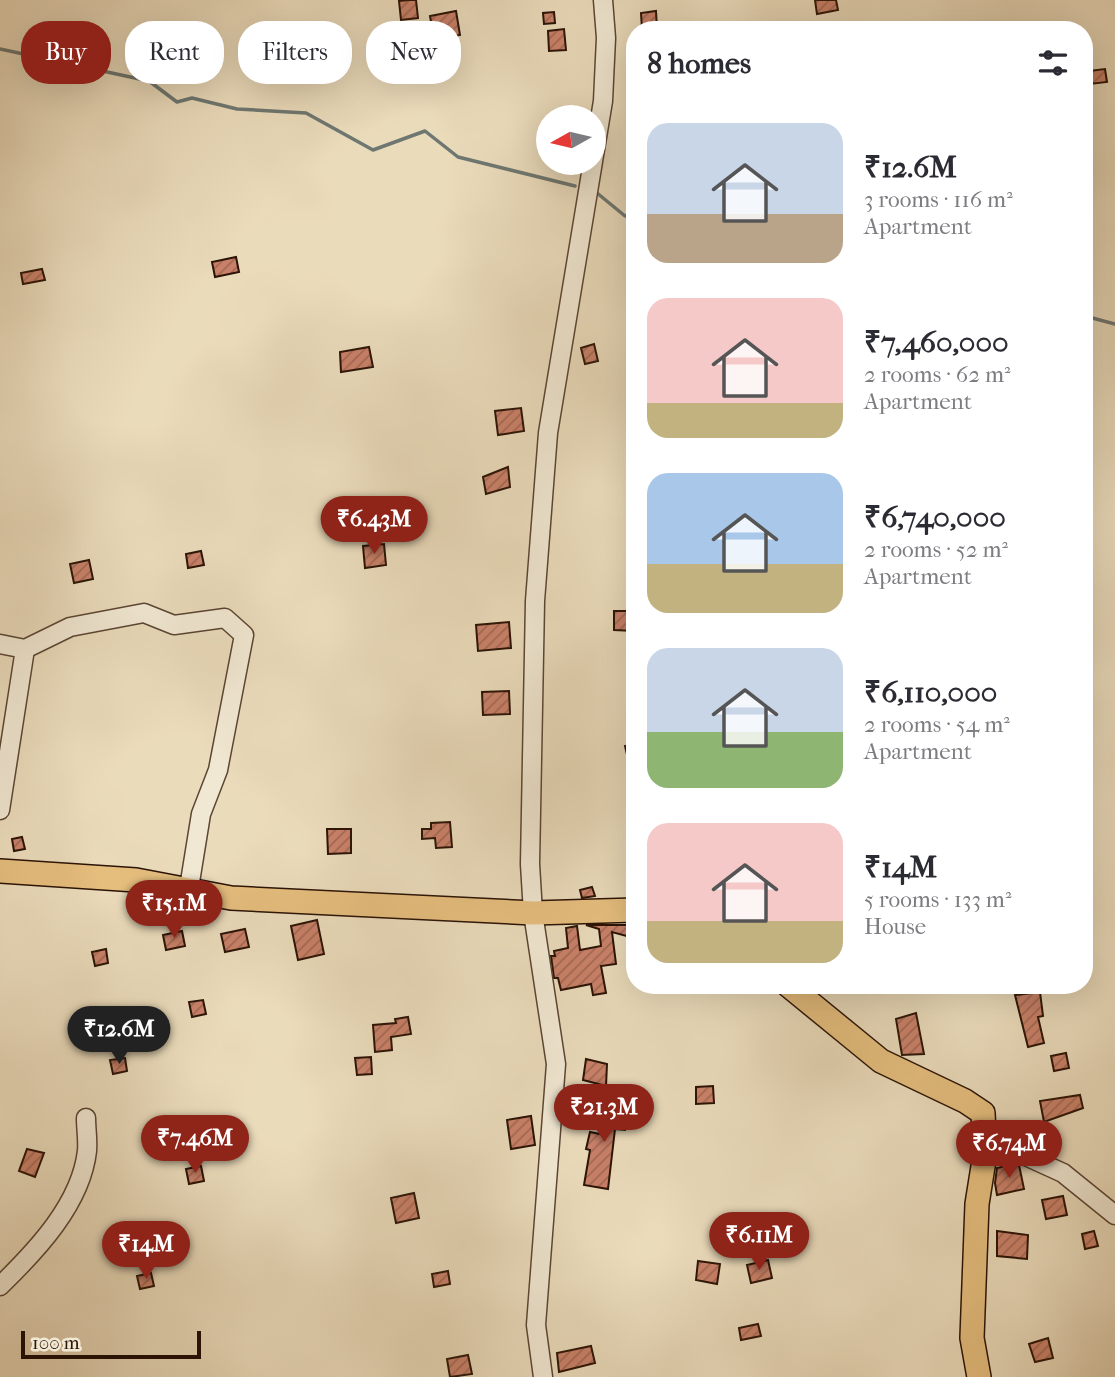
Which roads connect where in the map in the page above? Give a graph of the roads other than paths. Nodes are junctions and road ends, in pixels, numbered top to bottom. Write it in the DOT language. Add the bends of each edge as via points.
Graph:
graph roads {
  1 [pos="603,0"];
  2 [pos="0,644"];
  3 [pos="25,649"];
  4 [pos="0,810"];
  5 [pos="0,871"];
  6 [pos="189,888"];
  7 [pos="626,909"];
  8 [pos="533,913"];
  9 [pos="799,994"];
  10 [pos="86,1118"];
  11 [pos="984,1137"];
  12 [pos="1115,1215"];
  13 [pos="0,1286"];
  14 [pos="543,1377"];
  15 [pos="979,1377"];
  1 -- 8 [label="street" via="606,38 601,113 558,356 536,577 529,818"];
  2 -- 3 [label="street"];
  3 -- 4 [label="street"];
  3 -- 6 [label="street" via="70,627 144,613 174,625 225,618 244,635 218,770 201,814"];
  5 -- 6 [label="main road"];
  6 -- 8 [label="main road" via="231,898"];
  7 -- 8 [label="main road"];
  8 -- 14 [label="street" via="556,1064 536,1325"];
  9 -- 11 [label="main road" via="881,1061 983,1113"];
  10 -- 13 [label="street" via="87,1151 78,1182 61,1215"];
  11 -- 12 [label="street" via="1063,1173"];
  11 -- 15 [label="main road" via="972,1338"];
}
